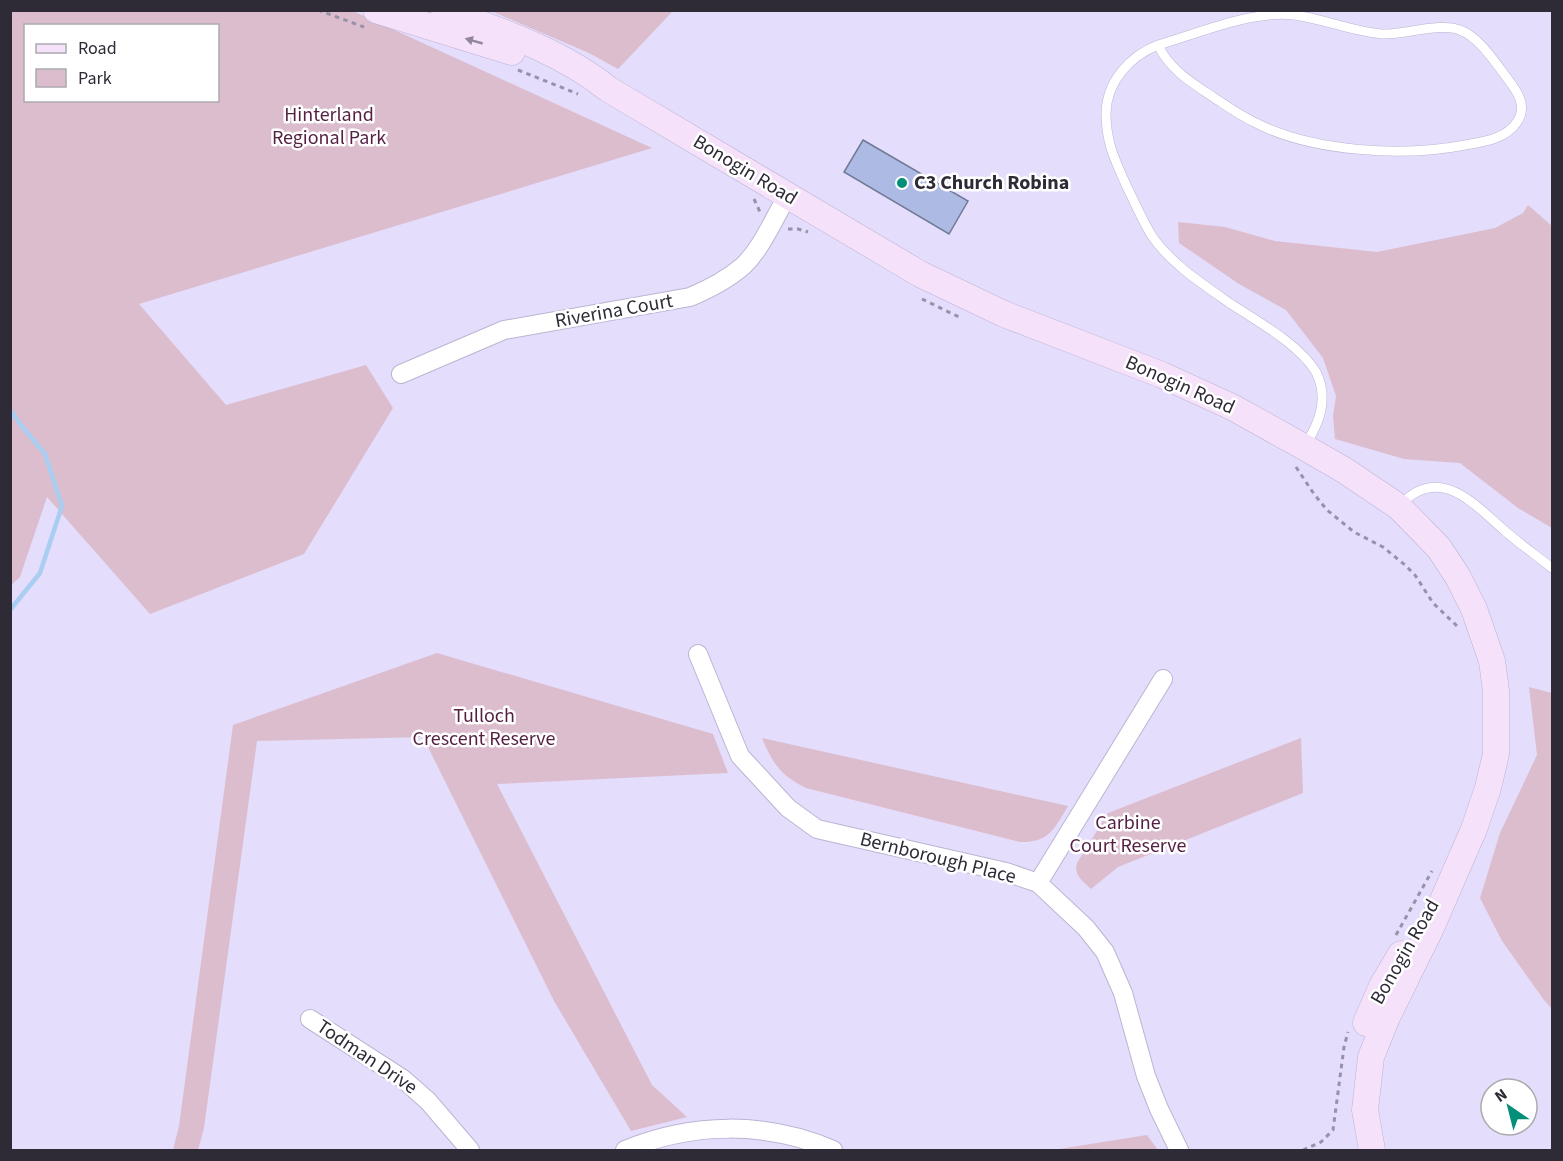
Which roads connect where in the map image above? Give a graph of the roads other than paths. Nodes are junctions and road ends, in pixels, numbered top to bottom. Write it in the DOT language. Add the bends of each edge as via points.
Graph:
graph roads {
  1 [pos="444,10"];
  2 [pos="407,16"];
  3 [pos="372,19"];
  4 [pos="1158,45"];
  5 [pos="596,93"];
  6 [pos="788,195"];
  7 [pos="401,374"];
  8 [pos="1297,453"];
  9 [pos="1399,507"];
  10 [pos="1552,568"];
  11 [pos="698,654"];
  12 [pos="1163,679"];
  13 [pos="1448,863"];
  14 [pos="1038,883"];
  15 [pos="310,1018"];
  16 [pos="470,1150"];
  17 [pos="625,1150"];
  18 [pos="833,1150"];
  19 [pos="1179,1150"];
  20 [pos="1359,1150"];
  21 [pos="1371,1150"];
  1 -- 5 [label="street, Bonogin Road" via="586,71"];
  2 -- 3 [label="street, Bonogin Road"];
  5 -- 2 [label="street, Bonogin Road, one-way" via="517,53"];
  4 -- 4 [label="lane" via="1275,15 1314,18 1385,34 1457,29 1483,48 1518,92 1522,112 1510,130 1474,144 1410,152 1338,147 1257,124 1178,72"];
  4 -- 8 [label="lane" via="1131,61 1110,91 1106,131 1110,149 1152,236 1166,252 1283,338 1316,372 1323,410 1316,430"];
  5 -- 6 [label="street, Bonogin Road"];
  6 -- 7 [label="street, Riverina Court" via="744,265 717,286 690,297 504,330"];
  6 -- 8 [label="street, Bonogin Road" via="920,274 1004,314 1162,375 1232,407"];
  8 -- 9 [label="street, Bonogin Road" via="1344,470"];
  9 -- 10 [label="lane" via="1421,489 1449,489 1474,503"];
  9 -- 13 [label="street, Bonogin Road" via="1438,548 1458,577 1492,661 1496,754 1474,829"];
  11 -- 14 [label="street, Bernborough Place" via="740,756 788,808 817,829 1006,872"];
  12 -- 14 [label="street"];
  13 -- 20 [label="street, Bonogin Road" via="1382,986 1361,1038 1353,1102"];
  13 -- 21 [label="street, Bonogin Road" via="1430,930 1371,1057 1365,1110"];
  14 -- 19 [label="street, Bernborough Place" via="1086,928 1105,952 1123,993 1158,1109"];
  15 -- 16 [label="street, Todman Drive" via="403,1079 428,1101"];
  17 -- 18 [label="street" via="686,1131 726,1128 788,1134"];
}
